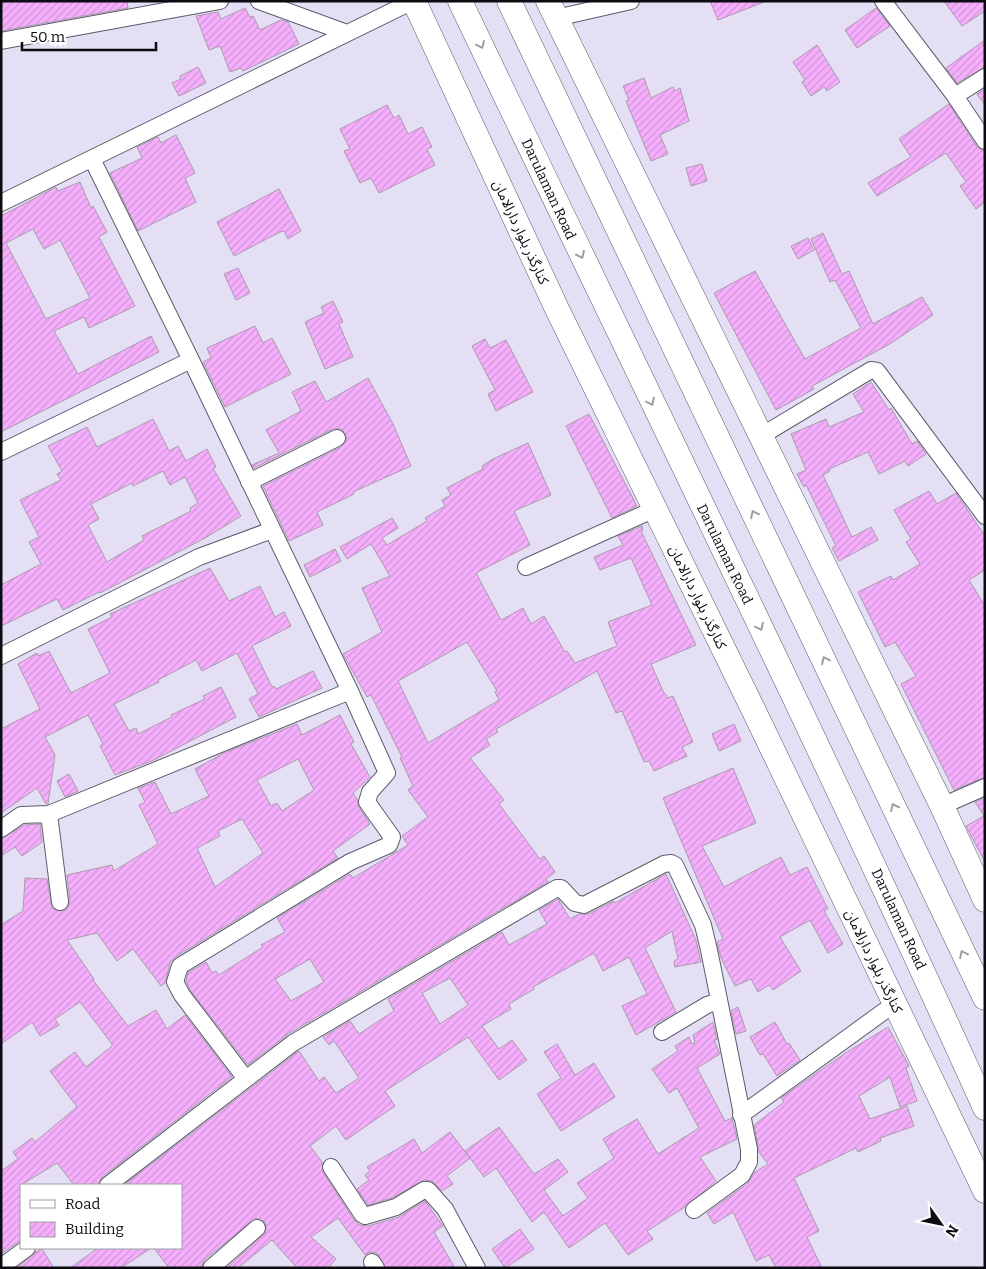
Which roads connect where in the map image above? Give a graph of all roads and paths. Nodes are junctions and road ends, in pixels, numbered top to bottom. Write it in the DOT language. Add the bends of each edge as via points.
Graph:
graph roads {
  1 [pos="220,1"];
  2 [pos="259,1"];
  3 [pos="414,1"];
  4 [pos="460,1"];
  5 [pos="509,1"];
  6 [pos="631,1"];
  7 [pos="883,1"];
  8 [pos="552,10"];
  9 [pos="347,33"];
  10 [pos="1,41"];
  11 [pos="985,77"];
  12 [pos="955,96"];
  13 [pos="985,141"];
  14 [pos="92,159"];
  15 [pos="1,203"];
  16 [pos="191,360"];
  17 [pos="760,436"];
  18 [pos="337,438"];
  19 [pos="1,452"];
  20 [pos="249,482"];
  21 [pos="655,509"];
  22 [pos="985,516"];
  23 [pos="272,530"];
  24 [pos="526,567"];
  25 [pos="1,656"];
  26 [pos="350,691"];
  27 [pos="985,786"];
  28 [pos="942,806"];
  29 [pos="49,814"];
  30 [pos="1,830"];
  31 [pos="985,900"];
  32 [pos="60,902"];
  33 [pos="985,998"];
  34 [pos="719,1001"];
  35 [pos="894,1004"];
  36 [pos="662,1032"];
  37 [pos="246,1079"];
  38 [pos="985,1108"];
  39 [pos="741,1115"];
  40 [pos="331,1167"];
  41 [pos="109,1184"];
  42 [pos="985,1190"];
  43 [pos="694,1210"];
  44 [pos="257,1228"];
  45 [pos="26,1249"];
  46 [pos="1,1267"];
  47 [pos="211,1268"];
  48 [pos="477,1268"];
  1 -- 10 [label="street"];
  2 -- 9 [label="street"];
  3 -- 9 [label="street"];
  3 -- 21 [label="main road, کنارگذر بلوار دارالامان" via="557,309"];
  4 -- 38 [label="main road, Darulaman Road, one-way" via="809,728"];
  33 -- 5 [label="main road, one-way"];
  6 -- 8 [label="street"];
  7 -- 12 [label="street"];
  8 -- 17 [label="main road"];
  9 -- 14 [label="street"];
  11 -- 12 [label="street"];
  12 -- 13 [label="street"];
  14 -- 15 [label="street"];
  14 -- 16 [label="street"];
  16 -- 19 [label="street"];
  16 -- 20 [label="street"];
  17 -- 22 [label="street" via="871,370 877,371"];
  17 -- 28 [label="main road"];
  18 -- 20 [label="street"];
  20 -- 23 [label="street"];
  21 -- 24 [label="street"];
  21 -- 35 [label="main road, کنارگذر بلوار دارالامان"];
  23 -- 25 [label="street" via="199,556"];
  23 -- 26 [label="street"];
  26 -- 29 [label="street"];
  26 -- 37 [label="street" via="387,773 370,792 367,802 392,837 389,845 350,862 180,966 175,982"];
  27 -- 28 [label="street"];
  28 -- 31 [label="main road"];
  29 -- 30 [label="street" via="21,815"];
  29 -- 32 [label="street"];
  34 -- 36 [label="street"];
  34 -- 37 [label="street" via="702,924 675,864 671,862 584,905 575,903 561,888 557,888 293,1044"];
  34 -- 39 [label="street"];
  35 -- 39 [label="street"];
  35 -- 42 [label="main road, کنارگذر بلوار دارالامان"];
  37 -- 41 [label="street"];
  39 -- 43 [label="street" via="749,1162 742,1175"];
  40 -- 48 [label="street" via="365,1216 396,1207 428,1190 445,1209"];
  44 -- 47 [label="street"];
  45 -- 46 [label="street"];
}
